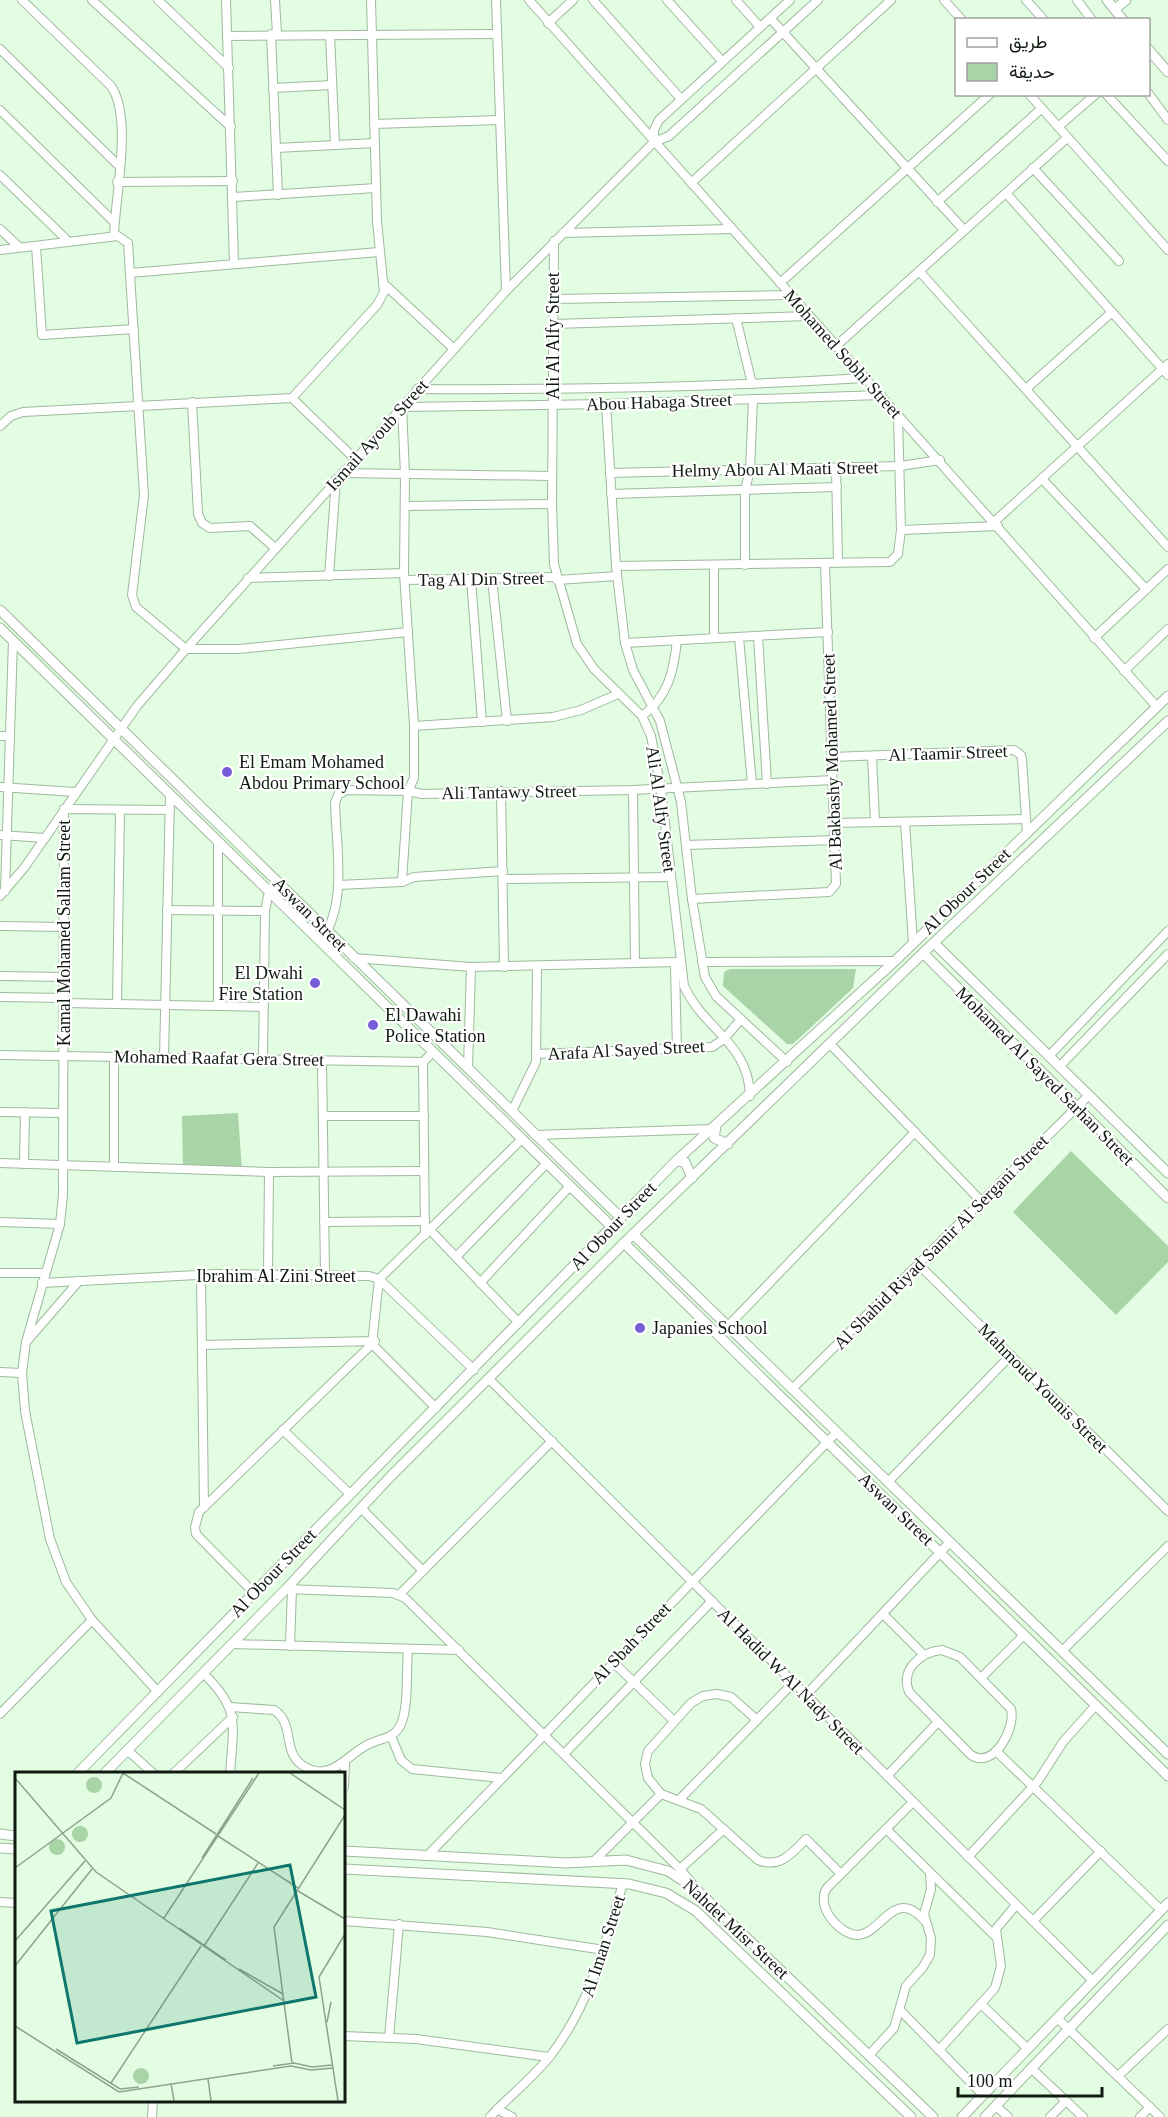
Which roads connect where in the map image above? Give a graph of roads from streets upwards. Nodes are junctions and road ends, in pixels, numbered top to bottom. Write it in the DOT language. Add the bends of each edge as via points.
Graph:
graph roads {
  1 [pos="22,0"];
  2 [pos="92,0"];
  3 [pos="158,0"];
  4 [pos="226,0"];
  5 [pos="275,0"];
  6 [pos="371,0"];
  7 [pos="496,0"];
  8 [pos="530,0"];
  9 [pos="573,0"];
  10 [pos="593,0"];
  11 [pos="667,0"];
  12 [pos="736,0"];
  13 [pos="790,0"];
  14 [pos="818,0"];
  15 [pos="891,0"];
  16 [pos="944,0"];
  17 [pos="1026,0"];
  18 [pos="1077,0"];
  19 [pos="1107,0"];
  20 [pos="1126,0"];
  21 [pos="1115,9"];
  22 [pos="770,18"];
  23 [pos="960,18"];
  24 [pos="1042,18"];
  25 [pos="1090,18"];
  26 [pos="1122,18"];
  27 [pos="548,23"];
  28 [pos="760,27"];
  29 [pos="783,32"];
  30 [pos="274,34"];
  31 [pos="497,34"];
  32 [pos="330,35"];
  33 [pos="227,36"];
  34 [pos="372,36"];
  35 [pos="0,49"];
  36 [pos="1150,50"];
  37 [pos="722,62"];
  38 [pos="229,68"];
  39 [pos="816,68"];
  40 [pos="1168,72"];
  41 [pos="332,85"];
  42 [pos="273,88"];
  43 [pos="1150,94"];
  44 [pos="988,96"];
  45 [pos="1031,96"];
  46 [pos="1094,96"];
  47 [pos="1108,96"];
  48 [pos="681,99"];
  49 [pos="1041,109"];
  50 [pos="0,110"];
  51 [pos="500,120"];
  52 [pos="1168,120"];
  53 [pos="374,124"];
  54 [pos="231,127"];
  55 [pos="1058,127"];
  56 [pos="1067,138"];
  57 [pos="375,142"];
  58 [pos="654,142"];
  59 [pos="334,145"];
  60 [pos="276,148"];
  61 [pos="1168,161"];
  62 [pos="119,166"];
  63 [pos="906,168"];
  64 [pos="1033,168"];
  65 [pos="0,175"];
  66 [pos="233,181"];
  67 [pos="117,182"];
  68 [pos="691,183"];
  69 [pos="376,188"];
  70 [pos="1006,193"];
  71 [pos="278,195"];
  72 [pos="234,197"];
  73 [pos="937,202"];
  74 [pos="114,222"];
  75 [pos="0,229"];
  76 [pos="731,229"];
  77 [pos="964,230"];
  78 [pos="563,233"];
  79 [pos="114,236"];
  80 [pos="69,241"];
  81 [pos="554,241"];
  82 [pos="36,246"];
  83 [pos="19,247"];
  84 [pos="0,250"];
  85 [pos="1168,250"];
  86 [pos="379,252"];
  87 [pos="1119,261"];
  88 [pos="234,264"];
  89 [pos="920,272"];
  90 [pos="130,273"];
  91 [pos="383,283"];
  92 [pos="780,283"];
  93 [pos="506,291"];
  94 [pos="790,295"];
  95 [pos="554,299"];
  96 [pos="1112,312"];
  97 [pos="809,316"];
  98 [pos="736,318"];
  99 [pos="554,324"];
  100 [pos="134,329"];
  101 [pos="836,346"];
  102 [pos="454,349"];
  103 [pos="1166,369"];
  104 [pos="864,378"];
  105 [pos="752,384"];
  106 [pos="417,389"];
  107 [pos="1026,389"];
  108 [pos="553,390"];
  109 [pos="881,396"];
  110 [pos="292,398"];
  111 [pos="753,399"];
  112 [pos="192,402"];
  113 [pos="606,404"];
  114 [pos="138,405"];
  115 [pos="553,406"];
  116 [pos="402,407"];
  117 [pos="898,416"];
  118 [pos="3,417"];
  119 [pos="0,426"];
  120 [pos="1077,446"];
  121 [pos="355,459"];
  122 [pos="940,460"];
  123 [pos="900,466"];
  124 [pos="836,468"];
  125 [pos="750,470"];
  126 [pos="610,473"];
  127 [pos="405,474"];
  128 [pos="339,476"];
  129 [pos="552,476"];
  130 [pos="1042,479"];
  131 [pos="837,487"];
  132 [pos="745,490"];
  133 [pos="611,494"];
  134 [pos="552,504"];
  135 [pos="405,506"];
  136 [pos="996,524"];
  137 [pos="901,530"];
  138 [pos="1168,547"];
  139 [pos="275,548"];
  140 [pos="838,563"];
  141 [pos="745,564"];
  142 [pos="825,564"];
  143 [pos="714,565"];
  144 [pos="616,566"];
  145 [pos="1168,569"];
  146 [pos="329,576"];
  147 [pos="617,576"];
  148 [pos="404,577"];
  149 [pos="248,578"];
  150 [pos="557,578"];
  151 [pos="471,579"];
  152 [pos="492,579"];
  153 [pos="1146,589"];
  154 [pos="0,610"];
  155 [pos="0,628"];
  156 [pos="1168,629"];
  157 [pos="408,632"];
  158 [pos="828,632"];
  159 [pos="758,636"];
  160 [pos="739,637"];
  161 [pos="714,638"];
  162 [pos="1094,638"];
  163 [pos="677,640"];
  164 [pos="13,641"];
  165 [pos="624,643"];
  166 [pos="186,649"];
  167 [pos="1124,671"];
  168 [pos="618,694"];
  169 [pos="1168,696"];
  170 [pos="1157,706"];
  171 [pos="654,707"];
  172 [pos="642,717"];
  173 [pos="507,721"];
  174 [pos="1168,721"];
  175 [pos="482,722"];
  176 [pos="414,726"];
  177 [pos="120,728"];
  178 [pos="0,736"];
  179 [pos="10,736"];
  180 [pos="112,739"];
  181 [pos="872,756"];
  182 [pos="832,758"];
  183 [pos="833,780"];
  184 [pos="752,784"];
  185 [pos="766,784"];
  186 [pos="4,787"];
  187 [pos="676,788"];
  188 [pos="661,789"];
  189 [pos="633,790"];
  190 [pos="408,791"];
  191 [pos="501,791"];
  192 [pos="75,792"];
  193 [pos="1069,792"];
  194 [pos="170,795"];
  195 [pos="1083,803"];
  196 [pos="64,809"];
  197 [pos="120,810"];
  198 [pos="170,810"];
  199 [pos="1046,813"];
  200 [pos="1026,819"];
  201 [pos="875,822"];
  202 [pos="905,822"];
  203 [pos="834,823"];
  204 [pos="1056,828"];
  205 [pos="1027,832"];
  206 [pos="3,835"];
  207 [pos="45,838"];
  208 [pos="835,840"];
  209 [pos="218,841"];
  210 [pos="686,845"];
  211 [pos="503,875"];
  212 [pos="634,877"];
  213 [pos="671,877"];
  214 [pos="278,882"];
  215 [pos="402,882"];
  216 [pos="338,885"];
  217 [pos="270,891"];
  218 [pos="2,893"];
  219 [pos="692,899"];
  220 [pos="167,909"];
  221 [pos="218,910"];
  222 [pos="265,911"];
  223 [pos="0,926"];
  224 [pos="65,927"];
  225 [pos="328,931"];
  226 [pos="1168,931"];
  227 [pos="321,941"];
  228 [pos="913,943"];
  229 [pos="934,943"];
  230 [pos="923,953"];
  231 [pos="1168,954"];
  232 [pos="354,958"];
  233 [pos="895,961"];
  234 [pos="677,962"];
  235 [pos="702,962"];
  236 [pos="635,963"];
  237 [pos="537,966"];
  238 [pos="471,967"];
  239 [pos="504,967"];
  240 [pos="0,976"];
  241 [pos="65,977"];
  242 [pos="0,998"];
  243 [pos="65,1001"];
  244 [pos="117,1004"];
  245 [pos="165,1005"];
  246 [pos="218,1006"];
  247 [pos="264,1007"];
  248 [pos="741,1019"];
  249 [pos="724,1039"];
  250 [pos="830,1044"];
  251 [pos="677,1049"];
  252 [pos="433,1052"];
  253 [pos="537,1054"];
  254 [pos="0,1055"];
  255 [pos="65,1056"];
  256 [pos="1049,1056"];
  257 [pos="114,1057"];
  258 [pos="164,1057"];
  259 [pos="263,1058"];
  260 [pos="322,1060"];
  261 [pos="423,1062"];
  262 [pos="787,1062"];
  263 [pos="1060,1066"];
  264 [pos="468,1068"];
  265 [pos="1089,1095"];
  266 [pos="750,1096"];
  267 [pos="1076,1108"];
  268 [pos="0,1112"];
  269 [pos="25,1112"];
  270 [pos="512,1112"];
  271 [pos="63,1113"];
  272 [pos="323,1116"];
  273 [pos="424,1116"];
  274 [pos="714,1127"];
  275 [pos="915,1132"];
  276 [pos="535,1135"];
  277 [pos="522,1139"];
  278 [pos="729,1144"];
  279 [pos="676,1161"];
  280 [pos="0,1163"];
  281 [pos="547,1163"];
  282 [pos="24,1164"];
  283 [pos="64,1164"];
  284 [pos="114,1167"];
  285 [pos="424,1171"];
  286 [pos="269,1172"];
  287 [pos="324,1172"];
  288 [pos="1168,1173"];
  289 [pos="692,1178"];
  290 [pos="570,1186"];
  291 [pos="1168,1198"];
  292 [pos="982,1202"];
  293 [pos="621,1218"];
  294 [pos="424,1221"];
  295 [pos="0,1222"];
  296 [pos="324,1222"];
  297 [pos="60,1224"];
  298 [pos="612,1227"];
  299 [pos="427,1232"];
  300 [pos="633,1234"];
  301 [pos="624,1243"];
  302 [pos="456,1257"];
  303 [pos="918,1264"];
  304 [pos="0,1273"];
  305 [pos="45,1273"];
  306 [pos="268,1274"];
  307 [pos="325,1274"];
  308 [pos="201,1275"];
  309 [pos="379,1279"];
  310 [pos="79,1281"];
  311 [pos="42,1283"];
  312 [pos="480,1283"];
  313 [pos="519,1323"];
  314 [pos="728,1326"];
  315 [pos="26,1342"];
  316 [pos="373,1342"];
  317 [pos="201,1344"];
  318 [pos="1011,1355"];
  319 [pos="474,1370"];
  320 [pos="0,1372"];
  321 [pos="22,1373"];
  322 [pos="490,1380"];
  323 [pos="792,1389"];
  324 [pos="450,1394"];
  325 [pos="462,1407"];
  326 [pos="436,1408"];
  327 [pos="283,1430"];
  328 [pos="837,1432"];
  329 [pos="552,1441"];
  330 [pos="828,1442"];
  331 [pos="888,1482"];
  332 [pos="350,1494"];
  333 [pos="204,1507"];
  334 [pos="361,1508"];
  335 [pos="1168,1511"];
  336 [pos="950,1542"];
  337 [pos="1168,1546"];
  338 [pos="941,1554"];
  339 [pos="423,1571"];
  340 [pos="692,1581"];
  341 [pos="289,1589"];
  342 [pos="254,1593"];
  343 [pos="399,1595"];
  344 [pos="712,1601"];
  345 [pos="883,1614"];
  346 [pos="92,1620"];
  347 [pos="1024,1635"];
  348 [pos="232,1644"];
  349 [pos="290,1646"];
  350 [pos="408,1650"];
  351 [pos="459,1650"];
  352 [pos="1062,1651"];
  353 [pos="924,1655"];
  354 [pos="613,1662"];
  355 [pos="204,1674"];
  356 [pos="981,1678"];
  357 [pos="634,1682"];
  358 [pos="794,1683"];
  359 [pos="158,1692"];
  360 [pos="806,1695"];
  361 [pos="1096,1705"];
  362 [pos="230,1707"];
  363 [pos="139,1712"];
  364 [pos="0,1714"];
  365 [pos="233,1717"];
  366 [pos="758,1720"];
  367 [pos="674,1721"];
  368 [pos="938,1722"];
  369 [pos="152,1724"];
  370 [pos="543,1734"];
  371 [pos="391,1736"];
  372 [pos="127,1749"];
  373 [pos="996,1751"];
  374 [pos="564,1754"];
  375 [pos="1168,1754"];
  376 [pos="345,1763"];
  377 [pos="78,1772"];
  378 [pos="105,1772"];
  379 [pos="153,1772"];
  380 [pos="174,1772"];
  381 [pos="230,1772"];
  382 [pos="345,1772"];
  383 [pos="887,1776"];
  384 [pos="1168,1776"];
  385 [pos="501,1778"];
  386 [pos="1033,1786"];
  387 [pos="661,1794"];
  388 [pos="679,1800"];
  389 [pos="913,1802"];
  390 [pos="632,1822"];
  391 [pos="724,1829"];
  392 [pos="886,1829"];
  393 [pos="0,1834"];
  394 [pos="15,1836"];
  395 [pos="0,1848"];
  396 [pos="15,1849"];
  397 [pos="345,1851"];
  398 [pos="1101,1851"];
  399 [pos="428,1856"];
  400 [pos="968,1857"];
  401 [pos="593,1862"];
  402 [pos="345,1869"];
  403 [pos="680,1869"];
  404 [pos="840,1874"];
  405 [pos="930,1874"];
  406 [pos="623,1883"];
  407 [pos="696,1889"];
  408 [pos="0,1902"];
  409 [pos="15,1903"];
  410 [pos="1016,1905"];
  411 [pos="1165,1906"];
  412 [pos="924,1920"];
  413 [pos="345,1921"];
  414 [pos="1033,1921"];
  415 [pos="399,1924"];
  416 [pos="1168,1925"];
  417 [pos="996,1937"];
  418 [pos="604,1950"];
  419 [pos="761,1951"];
  420 [pos="754,1965"];
  421 [pos="783,1972"];
  422 [pos="1093,1981"];
  423 [pos="774,1984"];
  424 [pos="982,2005"];
  425 [pos="901,2011"];
  426 [pos="1058,2018"];
  427 [pos="1069,2029"];
  428 [pos="1168,2029"];
  429 [pos="345,2036"];
  430 [pos="389,2038"];
  431 [pos="1028,2049"];
  432 [pos="939,2050"];
  433 [pos="869,2055"];
  434 [pos="549,2057"];
  435 [pos="1031,2068"];
  436 [pos="1118,2076"];
  437 [pos="983,2095"];
  438 [pos="1066,2101"];
  439 [pos="153,2102"];
  440 [pos="996,2106"];
  441 [pos="1150,2107"];
  442 [pos="497,2109"];
  443 [pos="152,2117"];
  444 [pos="490,2117"];
  445 [pos="512,2117"];
  446 [pos="911,2117"];
  447 [pos="933,2117"];
  448 [pos="962,2117"];
  449 [pos="985,2117"];
  450 [pos="1008,2117"];
  451 [pos="1050,2117"];
  452 [pos="1083,2117"];
  453 [pos="1140,2117"];
  454 [pos="1160,2117"];
  1 -- 62 [label="street" via="117,94 122,114"];
  2 -- 54 [label="street"];
  3 -- 38 [label="street"];
  4 -- 33 [label="street"];
  5 -- 30 [label="street"];
  6 -- 34 [label="street"];
  7 -- 31 [label="street"];
  8 -- 27 [label="street, Mohamed Sobhi Street"];
  9 -- 27 [label="street"];
  10 -- 48 [label="street"];
  11 -- 37 [label="street"];
  12 -- 28 [label="street"];
  13 -- 22 [label="street"];
  14 -- 29 [label="street"];
  15 -- 39 [label="street"];
  16 -- 23 [label="street"];
  17 -- 24 [label="street"];
  18 -- 25 [label="street"];
  19 -- 21 [label="street"];
  20 -- 21 [label="street"];
  21 -- 26 [label="street"];
  22 -- 28 [label="street"];
  22 -- 29 [label="street"];
  27 -- 58 [label="street, Mohamed Sobhi Street"];
  28 -- 37 [label="street"];
  29 -- 39 [label="street"];
  29 -- 58 [label="street" via="669,136"];
  30 -- 32 [label="street"];
  30 -- 33 [label="street"];
  30 -- 42 [label="street"];
  31 -- 34 [label="street"];
  31 -- 51 [label="street"];
  32 -- 34 [label="street"];
  32 -- 41 [label="street"];
  33 -- 38 [label="street"];
  34 -- 53 [label="street"];
  35 -- 62 [label="street"];
  36 -- 40 [label="street"];
  37 -- 48 [label="street"];
  38 -- 54 [label="street"];
  39 -- 63 [label="street"];
  39 -- 68 [label="street"];
  41 -- 42 [label="street"];
  41 -- 59 [label="street"];
  42 -- 60 [label="street"];
  43 -- 52 [label="street"];
  44 -- 63 [label="street"];
  45 -- 49 [label="street"];
  46 -- 55 [label="street"];
  47 -- 61 [label="street"];
  48 -- 58 [label="street" via="659,120"];
  49 -- 55 [label="street"];
  49 -- 73 [label="street"];
  50 -- 74 [label="street"];
  51 -- 53 [label="street"];
  51 -- 93 [label="street"];
  53 -- 57 [label="street"];
  54 -- 66 [label="street"];
  55 -- 56 [label="street"];
  56 -- 64 [label="street"];
  56 -- 85 [label="street"];
  57 -- 59 [label="street"];
  57 -- 69 [label="street"];
  58 -- 68 [label="street, Mohamed Sobhi Street"];
  58 -- 78 [label="street, Ismail Ayoub Street"];
  59 -- 60 [label="street"];
  60 -- 71 [label="street"];
  62 -- 67 [label="street"];
  63 -- 73 [label="street"];
  63 -- 92 [label="street"];
  64 -- 70 [label="street"];
  64 -- 87 [label="street"];
  65 -- 80 [label="street"];
  66 -- 67 [label="street"];
  66 -- 72 [label="street"];
  67 -- 74 [label="street"];
  68 -- 76 [label="street, Mohamed Sobhi Street"];
  69 -- 71 [label="street"];
  69 -- 86 [label="street"];
  70 -- 77 [label="street"];
  70 -- 96 [label="street"];
  71 -- 72 [label="street"];
  72 -- 88 [label="street"];
  73 -- 77 [label="street"];
  74 -- 79 [label="street"];
  75 -- 83 [label="street"];
  76 -- 78 [label="street"];
  76 -- 92 [label="street, Mohamed Sobhi Street"];
  77 -- 89 [label="street"];
  78 -- 81 [label="street, Ismail Ayoub Street"];
  79 -- 80 [label="street"];
  79 -- 90 [label="street" via="128,243"];
  80 -- 82 [label="street"];
  81 -- 93 [label="street, Ismail Ayoub Street"];
  81 -- 95 [label="street, Ali Al Alfy Street"];
  82 -- 83 [label="street"];
  82 -- 100 [label="street" via="42,335"];
  83 -- 84 [label="street"];
  86 -- 88 [label="street"];
  86 -- 91 [label="street"];
  88 -- 90 [label="street"];
  89 -- 101 [label="street"];
  89 -- 107 [label="street"];
  90 -- 100 [label="street"];
  91 -- 102 [label="street"];
  91 -- 110 [label="street" via="384,292 377,305"];
  92 -- 94 [label="street, Mohamed Sobhi Street"];
  93 -- 102 [label="street, Ismail Ayoub Street"];
  94 -- 95 [label="street"];
  94 -- 97 [label="street, Mohamed Sobhi Street"];
  95 -- 99 [label="street, Ali Al Alfy Street"];
  96 -- 103 [label="street"];
  96 -- 107 [label="street"];
  97 -- 98 [label="street"];
  97 -- 101 [label="street, Mohamed Sobhi Street"];
  98 -- 99 [label="street"];
  98 -- 105 [label="street"];
  99 -- 108 [label="street, Ali Al Alfy Street"];
  100 -- 114 [label="street"];
  101 -- 104 [label="street, Mohamed Sobhi Street"];
  102 -- 106 [label="street, Ismail Ayoub Street"];
  103 -- 120 [label="street"];
  104 -- 105 [label="street, Abou Habaga Street"];
  104 -- 109 [label="street, Mohamed Sobhi Street"];
  105 -- 108 [label="street, Abou Habaga Street"];
  106 -- 108 [label="street, Abou Habaga Street"];
  106 -- 116 [label="street, Ismail Ayoub Street"];
  107 -- 120 [label="street"];
  108 -- 115 [label="street, Ali Al Alfy Street"];
  109 -- 111 [label="street, Abou Habaga Street"];
  109 -- 117 [label="street, Mohamed Sobhi Street"];
  110 -- 112 [label="street"];
  110 -- 121 [label="street"];
  111 -- 113 [label="street, Abou Habaga Street"];
  111 -- 125 [label="street"];
  112 -- 114 [label="street"];
  112 -- 139 [label="street" via="198,514 202,523 210,528 249,526"];
  113 -- 115 [label="street, Abou Habaga Street"];
  113 -- 126 [label="street, Ali Al Alfy Street"];
  114 -- 118 [label="street" via="23,411"];
  114 -- 166 [label="street" via="144,501 133,599 136,607"];
  115 -- 116 [label="street, Abou Habaga Street"];
  115 -- 129 [label="street, Ali Al Alfy Street"];
  116 -- 121 [label="street, Ismail Ayoub Street"];
  116 -- 127 [label="street"];
  117 -- 122 [label="street, Mohamed Sobhi Street"];
  117 -- 123 [label="street"];
  118 -- 119 [label="street"];
  120 -- 130 [label="street"];
  120 -- 138 [label="street"];
  121 -- 128 [label="street, Ismail Ayoub Street"];
  122 -- 123 [label="street, Helmy Abou Al Maati Street"];
  122 -- 136 [label="street, Mohamed Sobhi Street"];
  123 -- 124 [label="street, Helmy Abou Al Maati Street"];
  123 -- 137 [label="street"];
  124 -- 125 [label="street, Helmy Abou Al Maati Street"];
  124 -- 131 [label="street"];
  125 -- 126 [label="street, Helmy Abou Al Maati Street"];
  125 -- 132 [label="street"];
  126 -- 133 [label="street, Ali Al Alfy Street"];
  127 -- 128 [label="street"];
  127 -- 129 [label="street"];
  127 -- 135 [label="street"];
  128 -- 139 [label="street, Ismail Ayoub Street"];
  128 -- 146 [label="street"];
  129 -- 134 [label="street, Ali Al Alfy Street"];
  130 -- 136 [label="street"];
  130 -- 153 [label="street"];
  131 -- 132 [label="street, Helmy Abou Al Maati Street"];
  131 -- 140 [label="street"];
  132 -- 133 [label="street, Helmy Abou Al Maati Street"];
  132 -- 141 [label="street"];
  133 -- 144 [label="street, Ali Al Alfy Street"];
  134 -- 135 [label="street"];
  134 -- 150 [label="street, Ali Al Alfy Street"];
  135 -- 148 [label="street"];
  136 -- 137 [label="street"];
  136 -- 162 [label="street, Mohamed Sobhi Street"];
  137 -- 140 [label="street" via="898,554 890,562"];
  139 -- 149 [label="street, Ismail Ayoub Street"];
  140 -- 142 [label="street"];
  141 -- 142 [label="street"];
  141 -- 143 [label="street"];
  142 -- 158 [label="street, Al Bakbashy Mohamed Street"];
  143 -- 144 [label="street"];
  143 -- 161 [label="street"];
  144 -- 147 [label="street, Ali Al Alfy Street"];
  145 -- 153 [label="street"];
  146 -- 148 [label="street, Tag Al Din Street"];
  146 -- 149 [label="street, Tag Al Din Street"];
  147 -- 150 [label="street, Tag Al Din Street"];
  147 -- 165 [label="street, Ali Al Alfy Street"];
  148 -- 151 [label="street, Tag Al Din Street"];
  148 -- 157 [label="street"];
  149 -- 166 [label="street, Ismail Ayoub Street"];
  150 -- 152 [label="street, Tag Al Din Street"];
  150 -- 168 [label="street, Ali Al Alfy Street" via="578,644 594,669"];
  151 -- 152 [label="street, Tag Al Din Street"];
  151 -- 175 [label="street"];
  152 -- 173 [label="street"];
  153 -- 162 [label="street"];
  154 -- 177 [label="street, Aswan Street"];
  155 -- 164 [label="street, Aswan Street"];
  156 -- 167 [label="street"];
  157 -- 166 [label="street" via="239,649"];
  157 -- 176 [label="street"];
  158 -- 159 [label="street"];
  158 -- 182 [label="street, Al Bakbashy Mohamed Street"];
  159 -- 160 [label="street"];
  159 -- 185 [label="street"];
  160 -- 161 [label="street"];
  160 -- 184 [label="street"];
  161 -- 163 [label="street"];
  162 -- 167 [label="street, Mohamed Sobhi Street"];
  163 -- 165 [label="street"];
  163 -- 171 [label="street" via="672,675"];
  164 -- 179 [label="street"];
  164 -- 180 [label="street, Aswan Street"];
  165 -- 171 [label="street, Ali Al Alfy Street" via="633,670"];
  166 -- 177 [label="street, Ismail Ayoub Street"];
  167 -- 170 [label="street, Mohamed Sobhi Street"];
  168 -- 172 [label="street, Ali Al Alfy Street"];
  168 -- 173 [label="street" via="567,714"];
  169 -- 170 [label="street, Al Obour Street"];
  170 -- 193 [label="street, Al Obour Street"];
  171 -- 172 [label="street"];
  171 -- 187 [label="street, Ali Al Alfy Street"];
  172 -- 188 [label="street, Ali Al Alfy Street" via="651,736"];
  173 -- 175 [label="street"];
  174 -- 195 [label="street, Al Obour Street"];
  175 -- 176 [label="street"];
  176 -- 190 [label="street" via="414,778"];
  177 -- 180 [label="street, Ismail Ayoub Street"];
  177 -- 214 [label="street, Aswan Street"];
  178 -- 179 [label="street"];
  179 -- 186 [label="street"];
  180 -- 192 [label="street, Ismail Ayoub Street"];
  180 -- 194 [label="street, Aswan Street"];
  181 -- 182 [label="street, Al Taamir Street"];
  181 -- 200 [label="street, Al Taamir Street" via="1018,751"];
  181 -- 201 [label="street"];
  182 -- 183 [label="street, Al Bakbashy Mohamed Street"];
  183 -- 185 [label="street, Ali Tantawy Street"];
  183 -- 203 [label="street, Al Bakbashy Mohamed Street"];
  184 -- 185 [label="street, Ali Tantawy Street"];
  184 -- 187 [label="street, Ali Tantawy Street"];
  186 -- 192 [label="street"];
  186 -- 206 [label="street"];
  187 -- 188 [label="street, Ali Tantawy Street"];
  187 -- 210 [label="street, Ali Al Alfy Street"];
  188 -- 189 [label="street, Ali Tantawy Street"];
  188 -- 213 [label="street, Ali Al Alfy Street"];
  189 -- 191 [label="street, Ali Tantawy Street"];
  189 -- 212 [label="street"];
  190 -- 191 [label="street, Ali Tantawy Street"];
  190 -- 215 [label="street"];
  190 -- 216 [label="street, Ali Tantawy Street" via="351,789 338,795"];
  191 -- 211 [label="street"];
  192 -- 196 [label="street, Ismail Ayoub Street"];
  193 -- 195 [label="street" via="1072,799"];
  193 -- 199 [label="street, Al Obour Street"];
  194 -- 198 [label="street"];
  194 -- 209 [label="street, Aswan Street"];
  195 -- 204 [label="street, Al Obour Street"];
  196 -- 197 [label="street"];
  196 -- 207 [label="street, Ismail Ayoub Street"];
  196 -- 224 [label="street, Kamal Mohamed Sallam Street"];
  197 -- 198 [label="street"];
  197 -- 244 [label="street"];
  198 -- 220 [label="street"];
  199 -- 204 [label="street"];
  199 -- 205 [label="street, Al Obour Street"];
  200 -- 202 [label="street"];
  200 -- 205 [label="street, Al Taamir Street"];
  201 -- 202 [label="street"];
  201 -- 203 [label="street"];
  202 -- 228 [label="street"];
  203 -- 208 [label="street, Al Bakbashy Mohamed Street"];
  204 -- 229 [label="street, Al Obour Street"];
  205 -- 228 [label="street, Al Obour Street"];
  206 -- 207 [label="street"];
  206 -- 218 [label="street"];
  207 -- 218 [label="street, Ismail Ayoub Street"];
  208 -- 210 [label="street"];
  208 -- 219 [label="street, Al Bakbashy Mohamed Street" via="837,878 829,892"];
  209 -- 217 [label="street, Aswan Street"];
  209 -- 221 [label="street"];
  210 -- 219 [label="street, Ali Al Alfy Street"];
  211 -- 212 [label="street"];
  211 -- 215 [label="street" via="414,877"];
  211 -- 239 [label="street"];
  212 -- 213 [label="street"];
  212 -- 236 [label="street"];
  213 -- 234 [label="street, Ali Al Alfy Street"];
  214 -- 217 [label="street"];
  214 -- 225 [label="street, Aswan Street"];
  215 -- 216 [label="street"];
  216 -- 225 [label="street, Ali Tantawy Street"];
  217 -- 222 [label="street"];
  217 -- 227 [label="street, Aswan Street"];
  219 -- 235 [label="street, Ali Al Alfy Street"];
  220 -- 221 [label="street"];
  220 -- 245 [label="street"];
  221 -- 222 [label="street"];
  221 -- 246 [label="street"];
  222 -- 247 [label="street"];
  223 -- 224 [label="street"];
  224 -- 241 [label="street, Kamal Mohamed Sallam Street"];
  225 -- 227 [label="street, Ali Tantawy Street"];
  225 -- 232 [label="street, Aswan Street"];
  226 -- 256 [label="street"];
  227 -- 252 [label="street, Aswan Street"];
  228 -- 233 [label="street, Al Obour Street"];
  229 -- 230 [label="street, Al Obour Street"];
  229 -- 256 [label="street, Mohamed Al Sayed Sarhan Street"];
  230 -- 250 [label="street, Al Obour Street"];
  230 -- 267 [label="street, Mohamed Al Sayed Sarhan Street"];
  231 -- 263 [label="street"];
  232 -- 238 [label="street"];
  232 -- 264 [label="street, Aswan Street"];
  233 -- 235 [label="street"];
  233 -- 262 [label="street, Al Obour Street"];
  234 -- 236 [label="street"];
  234 -- 249 [label="street, Ali Al Alfy Street" via="689,997"];
  234 -- 251 [label="street"];
  235 -- 248 [label="street, Ali Al Alfy Street" via="716,996"];
  236 -- 237 [label="street"];
  237 -- 239 [label="street"];
  237 -- 253 [label="street"];
  238 -- 239 [label="street"];
  238 -- 264 [label="street"];
  240 -- 241 [label="street"];
  241 -- 243 [label="street, Kamal Mohamed Sallam Street"];
  242 -- 243 [label="street"];
  243 -- 244 [label="street"];
  243 -- 255 [label="street, Kamal Mohamed Sallam Street"];
  244 -- 245 [label="street"];
  245 -- 246 [label="street"];
  245 -- 258 [label="street"];
  246 -- 247 [label="street"];
  247 -- 259 [label="street"];
  248 -- 249 [label="street, Arafa Al Sayed Street"];
  248 -- 262 [label="street, Ali Al Alfy Street"];
  249 -- 251 [label="street, Arafa Al Sayed Street" via="712,1047"];
  249 -- 266 [label="street, Ali Al Alfy Street" via="747,1069"];
  250 -- 275 [label="street"];
  250 -- 278 [label="street, Al Obour Street"];
  251 -- 253 [label="street, Arafa Al Sayed Street"];
  252 -- 261 [label="street"];
  252 -- 277 [label="street, Aswan Street"];
  253 -- 270 [label="street"];
  254 -- 255 [label="street, Mohamed Raafat Gera Street"];
  255 -- 257 [label="street, Mohamed Raafat Gera Street"];
  255 -- 271 [label="street, Kamal Mohamed Sallam Street"];
  256 -- 263 [label="street, Mohamed Al Sayed Sarhan Street"];
  257 -- 258 [label="street, Mohamed Raafat Gera Street"];
  257 -- 284 [label="street"];
  258 -- 259 [label="street, Mohamed Raafat Gera Street"];
  259 -- 260 [label="street, Mohamed Raafat Gera Street"];
  260 -- 261 [label="street, Mohamed Raafat Gera Street"];
  260 -- 272 [label="street"];
  261 -- 273 [label="street"];
  262 -- 266 [label="street, Al Obour Street"];
  263 -- 265 [label="street, Mohamed Al Sayed Sarhan Street"];
  264 -- 270 [label="street, Aswan Street"];
  265 -- 267 [label="street, Al Shahid Riyad Samir Al Sergani Street"];
  265 -- 288 [label="street, Mohamed Al Sayed Sarhan Street"];
  266 -- 274 [label="street, Al Obour Street"];
  267 -- 291 [label="street, Mohamed Al Sayed Sarhan Street"];
  267 -- 292 [label="street, Al Shahid Riyad Samir Al Sergani Street"];
  268 -- 269 [label="street"];
  269 -- 271 [label="street"];
  269 -- 282 [label="street"];
  270 -- 276 [label="street, Aswan Street"];
  271 -- 283 [label="street, Kamal Mohamed Sallam Street"];
  272 -- 273 [label="street"];
  272 -- 287 [label="street"];
  273 -- 285 [label="street"];
  274 -- 276 [label="street"];
  274 -- 278 [label="street" via="714,1138"];
  274 -- 279 [label="street, Al Obour Street"];
  275 -- 292 [label="street"];
  275 -- 314 [label="street"];
  276 -- 293 [label="street, Aswan Street"];
  277 -- 281 [label="street, Aswan Street"];
  277 -- 299 [label="street"];
  278 -- 289 [label="street, Al Obour Street"];
  279 -- 289 [label="street" via="685,1162"];
  279 -- 293 [label="street, Al Obour Street"];
  280 -- 282 [label="street"];
  281 -- 290 [label="street, Aswan Street"];
  281 -- 302 [label="street"];
  282 -- 283 [label="street"];
  283 -- 284 [label="street"];
  283 -- 297 [label="street, Kamal Mohamed Sallam Street"];
  284 -- 286 [label="street"];
  285 -- 287 [label="street"];
  285 -- 294 [label="street"];
  286 -- 287 [label="street"];
  286 -- 306 [label="street"];
  287 -- 296 [label="street"];
  289 -- 300 [label="street, Al Obour Street"];
  290 -- 298 [label="street, Aswan Street"];
  290 -- 312 [label="street"];
  292 -- 303 [label="street, Al Shahid Riyad Samir Al Sergani Street"];
  293 -- 298 [label="street, Al Obour Street"];
  294 -- 296 [label="street"];
  294 -- 299 [label="street"];
  295 -- 297 [label="street"];
  296 -- 307 [label="street"];
  297 -- 305 [label="street, Kamal Mohamed Sallam Street"];
  298 -- 313 [label="street, Al Obour Street"];
  299 -- 302 [label="street"];
  299 -- 309 [label="street"];
  300 -- 301 [label="street, Al Obour Street"];
  300 -- 314 [label="street, Aswan Street"];
  301 -- 322 [label="street, Al Obour Street"];
  301 -- 330 [label="street, Aswan Street"];
  302 -- 312 [label="street"];
  303 -- 318 [label="street, Mahmoud Younis Street"];
  303 -- 323 [label="street, Al Shahid Riyad Samir Al Sergani Street"];
  304 -- 305 [label="street"];
  305 -- 311 [label="street, Kamal Mohamed Sallam Street"];
  306 -- 307 [label="street, Ibrahim Al Zini Street"];
  306 -- 308 [label="street, Ibrahim Al Zini Street"];
  307 -- 309 [label="street, Ibrahim Al Zini Street"];
  308 -- 310 [label="street, Ibrahim Al Zini Street"];
  308 -- 317 [label="street"];
  309 -- 316 [label="street"];
  309 -- 319 [label="street, Ibrahim Al Zini Street"];
  310 -- 311 [label="street, Ibrahim Al Zini Street"];
  310 -- 315 [label="street"];
  311 -- 315 [label="street, Kamal Mohamed Sallam Street"];
  312 -- 313 [label="street"];
  313 -- 319 [label="street, Al Obour Street"];
  314 -- 323 [label="street, Aswan Street"];
  315 -- 321 [label="street, Kamal Mohamed Sallam Street"];
  316 -- 317 [label="street"];
  316 -- 326 [label="street"];
  316 -- 327 [label="street"];
  317 -- 333 [label="street"];
  318 -- 331 [label="street"];
  318 -- 335 [label="street, Mahmoud Younis Street"];
  319 -- 324 [label="street, Al Obour Street"];
  320 -- 321 [label="street"];
  321 -- 346 [label="street, Kamal Mohamed Sallam Street" via="25,1411 50,1539 66,1582"];
  322 -- 325 [label="street, Al Obour Street"];
  322 -- 329 [label="street, Al Hadid W Al Nady Street"];
  323 -- 328 [label="street, Aswan Street"];
  324 -- 325 [label="street"];
  324 -- 326 [label="street, Al Obour Street"];
  325 -- 334 [label="street, Al Obour Street"];
  326 -- 332 [label="street, Al Obour Street"];
  327 -- 332 [label="street"];
  327 -- 333 [label="street"];
  328 -- 330 [label="street, Al Sbah Street"];
  328 -- 331 [label="street, Aswan Street"];
  329 -- 339 [label="street"];
  329 -- 340 [label="street, Al Hadid W Al Nady Street"];
  330 -- 338 [label="street, Aswan Street"];
  330 -- 340 [label="street, Al Sbah Street"];
  331 -- 336 [label="street, Aswan Street"];
  332 -- 342 [label="street, Al Obour Street"];
  333 -- 342 [label="street" via="196,1519 196,1534"];
  334 -- 339 [label="street"];
  334 -- 341 [label="street, Al Obour Street"];
  336 -- 338 [label="street"];
  336 -- 352 [label="street, Aswan Street"];
  337 -- 352 [label="street"];
  338 -- 345 [label="street"];
  338 -- 347 [label="street, Aswan Street"];
  339 -- 343 [label="street"];
  340 -- 344 [label="street, Al Hadid W Al Nady Street"];
  340 -- 354 [label="street, Al Sbah Street"];
  341 -- 343 [label="street"];
  341 -- 348 [label="street, Al Obour Street"];
  341 -- 349 [label="street"];
  342 -- 359 [label="street, Al Obour Street"];
  343 -- 351 [label="street"];
  344 -- 357 [label="street"];
  344 -- 358 [label="street, Al Hadid W Al Nady Street"];
  345 -- 353 [label="street"];
  345 -- 360 [label="street"];
  346 -- 359 [label="street, Kamal Mohamed Sallam Street"];
  346 -- 364 [label="street"];
  347 -- 356 [label="street"];
  347 -- 361 [label="street, Aswan Street"];
  348 -- 349 [label="street"];
  348 -- 355 [label="street, Al Obour Street"];
  349 -- 350 [label="street"];
  350 -- 351 [label="street"];
  350 -- 371 [label="street" via="404,1716 400,1728"];
  351 -- 370 [label="street"];
  352 -- 375 [label="street, Aswan Street"];
  353 -- 356 [label="street" via="942,1650 954,1654"];
  353 -- 368 [label="street" via="910,1668 906,1686"];
  354 -- 357 [label="street"];
  354 -- 370 [label="street, Al Sbah Street"];
  355 -- 362 [label="street"];
  355 -- 369 [label="street, Al Obour Street"];
  356 -- 373 [label="street" via="1005,1701 1012,1714 1011,1724"];
  357 -- 367 [label="street"];
  357 -- 374 [label="street"];
  358 -- 360 [label="street, Al Hadid W Al Nady Street"];
  358 -- 366 [label="street"];
  359 -- 363 [label="street, Al Obour Street"];
  360 -- 383 [label="street, Al Hadid W Al Nady Street"];
  361 -- 384 [label="street, Aswan Street"];
  361 -- 386 [label="street" via="1063,1742"];
  362 -- 365 [label="street"];
  362 -- 376 [label="street" via="269,1708 279,1713 285,1721 292,1754 309,1769 324,1771"];
  363 -- 369 [label="street"];
  363 -- 377 [label="street, Al Obour Street"];
  365 -- 380 [label="street"];
  365 -- 381 [label="street"];
  366 -- 367 [label="street" via="737,1700 717,1694 696,1699"];
  366 -- 388 [label="street"];
  367 -- 387 [label="street" via="645,1757 648,1778"];
  368 -- 373 [label="street" via="975,1757 987,1758"];
  368 -- 383 [label="street"];
  369 -- 372 [label="street, Al Obour Street"];
  370 -- 374 [label="street"];
  370 -- 385 [label="street, Al Sbah Street"];
  371 -- 376 [label="street" via="362,1747"];
  371 -- 385 [label="street" via="401,1760 412,1769"];
  372 -- 378 [label="street, Al Obour Street"];
  372 -- 379 [label="street"];
  373 -- 386 [label="street"];
  374 -- 390 [label="street"];
  376 -- 382 [label="street"];
  383 -- 389 [label="street, Al Hadid W Al Nady Street"];
  385 -- 399 [label="street, Al Sbah Street"];
  386 -- 398 [label="street"];
  386 -- 400 [label="street"];
  387 -- 388 [label="street"];
  387 -- 390 [label="street"];
  388 -- 391 [label="street" via="701,1809"];
  389 -- 392 [label="street"];
  389 -- 400 [label="street, Al Hadid W Al Nady Street"];
  390 -- 401 [label="street"];
  390 -- 403 [label="street"];
  391 -- 403 [label="street"];
  391 -- 404 [label="street" via="754,1857 768,1863 787,1858 806,1839"];
  392 -- 404 [label="street"];
  392 -- 405 [label="street"];
  393 -- 394 [label="street"];
  395 -- 396 [label="street"];
  397 -- 399 [label="street, Nahdet Misr Street"];
  398 -- 411 [label="street"];
  398 -- 414 [label="street"];
  399 -- 401 [label="street, Nahdet Misr Street"];
  400 -- 410 [label="street, Al Hadid W Al Nady Street"];
  401 -- 407 [label="street, Nahdet Misr Street" via="648,1863"];
  402 -- 406 [label="street, Nahdet Misr Street"];
  403 -- 407 [label="street"];
  404 -- 412 [label="street" via="825,1891 822,1902 850,1933 866,1933 896,1910 915,1912"];
  405 -- 412 [label="street"];
  405 -- 417 [label="street"];
  406 -- 418 [label="street, Al Iman Street"];
  406 -- 420 [label="street, Nahdet Misr Street" via="658,1890 682,1901"];
  407 -- 419 [label="street, Nahdet Misr Street"];
  408 -- 409 [label="street"];
  410 -- 414 [label="street, Al Hadid W Al Nady Street"];
  410 -- 417 [label="street" via="999,1923"];
  411 -- 422 [label="street"];
  412 -- 425 [label="street" via="931,1938 930,1955 906,1986"];
  413 -- 415 [label="street"];
  414 -- 422 [label="street, Al Hadid W Al Nady Street"];
  415 -- 418 [label="street" via="516,1935"];
  415 -- 430 [label="street"];
  416 -- 427 [label="street"];
  417 -- 424 [label="street" via="1001,1951 1000,1974"];
  418 -- 434 [label="street, Al Iman Street" via="582,2007"];
  419 -- 420 [label="street" via="763,1959"];
  419 -- 421 [label="street, Nahdet Misr Street"];
  420 -- 423 [label="street, Nahdet Misr Street"];
  421 -- 423 [label="street" via="776,1976"];
  421 -- 433 [label="street, Nahdet Misr Street"];
  422 -- 426 [label="street"];
  423 -- 446 [label="street, Nahdet Misr Street"];
  424 -- 431 [label="street"];
  424 -- 432 [label="street"];
  425 -- 432 [label="street"];
  425 -- 433 [label="street" via="891,2033"];
  426 -- 427 [label="street"];
  426 -- 431 [label="street"];
  427 -- 435 [label="street"];
  427 -- 436 [label="street"];
  428 -- 436 [label="street"];
  429 -- 430 [label="street"];
  430 -- 434 [label="street"];
  431 -- 437 [label="street"];
  432 -- 437 [label="street"];
  433 -- 447 [label="street, Nahdet Misr Street"];
  434 -- 442 [label="street, Al Iman Street"];
  435 -- 438 [label="street"];
  435 -- 440 [label="street"];
  436 -- 441 [label="street"];
  437 -- 448 [label="street"];
  438 -- 451 [label="street"];
  438 -- 452 [label="street"];
  439 -- 443 [label="street"];
  440 -- 449 [label="street"];
  440 -- 450 [label="street"];
  441 -- 453 [label="street"];
  441 -- 454 [label="street"];
  442 -- 444 [label="street, Al Iman Street"];
  442 -- 445 [label="street"];
}
